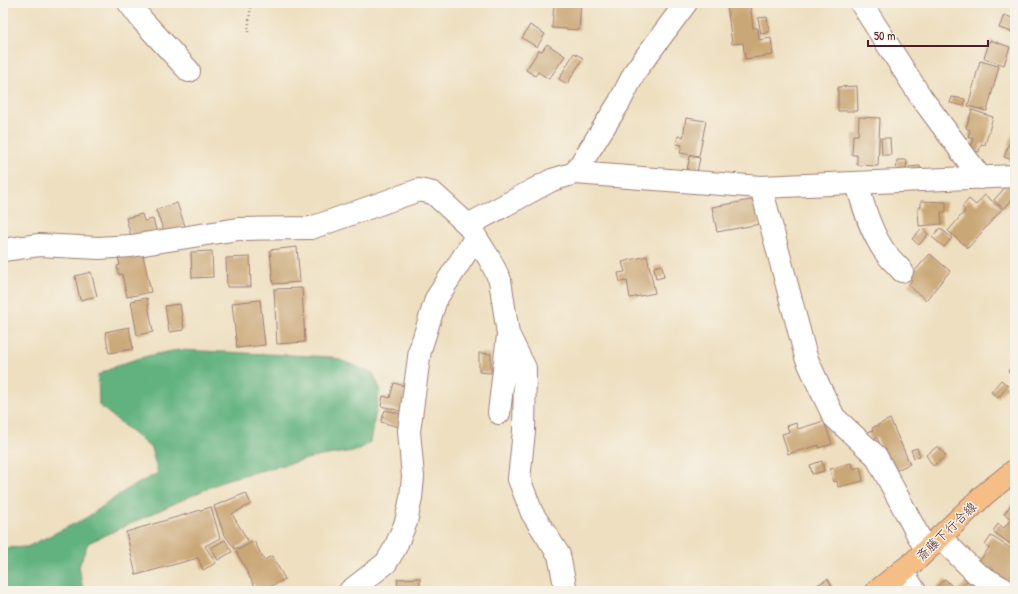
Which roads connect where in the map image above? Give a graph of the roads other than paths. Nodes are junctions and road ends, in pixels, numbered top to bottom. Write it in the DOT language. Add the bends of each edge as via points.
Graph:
graph roads {
  1 [pos="129,3"];
  2 [pos="686,3"];
  3 [pos="861,3"];
  4 [pos="189,71"];
  5 [pos="575,173"];
  6 [pos="1015,176"];
  7 [pos="981,178"];
  8 [pos="857,183"];
  9 [pos="761,187"];
  10 [pos="472,231"];
  11 [pos="3,250"];
  12 [pos="902,271"];
  13 [pos="508,334"];
  14 [pos="499,413"];
  15 [pos="1015,470"];
  16 [pos="933,544"];
  17 [pos="902,571"];
  18 [pos="350,591"];
  19 [pos="566,591"];
  20 [pos="877,591"];
  21 [pos="916,591"];
  22 [pos="1007,591"];
  1 -- 4 [label="street"];
  2 -- 5 [label="street" via="636,70 619,103"];
  3 -- 7 [label="street" via="921,97"];
  5 -- 9 [label="street"];
  5 -- 10 [label="street" via="552,180"];
  6 -- 7 [label="street"];
  7 -- 8 [label="street"];
  8 -- 9 [label="street"];
  8 -- 12 [label="street" via="863,205 876,234 885,251"];
  9 -- 16 [label="street" via="806,357 819,386 834,417 876,456"];
  10 -- 11 [label="street" via="433,193 420,190 311,228 238,229 132,246 99,248 39,245"];
  10 -- 13 [label="street" via="500,280"];
  10 -- 18 [label="street" via="436,298 420,350 409,430 414,477 406,522 386,563"];
  13 -- 14 [label="street"];
  13 -- 19 [label="street" via="525,368 524,431 519,479 532,513 559,555"];
  15 -- 16 [label="main road, 斎藤下行合線" via="985,494"];
  16 -- 17 [label="main road, 斎藤下行合線"];
  16 -- 22 [label="street"];
  17 -- 20 [label="main road, 斎藤下行合線"];
  17 -- 21 [label="street"];
}
